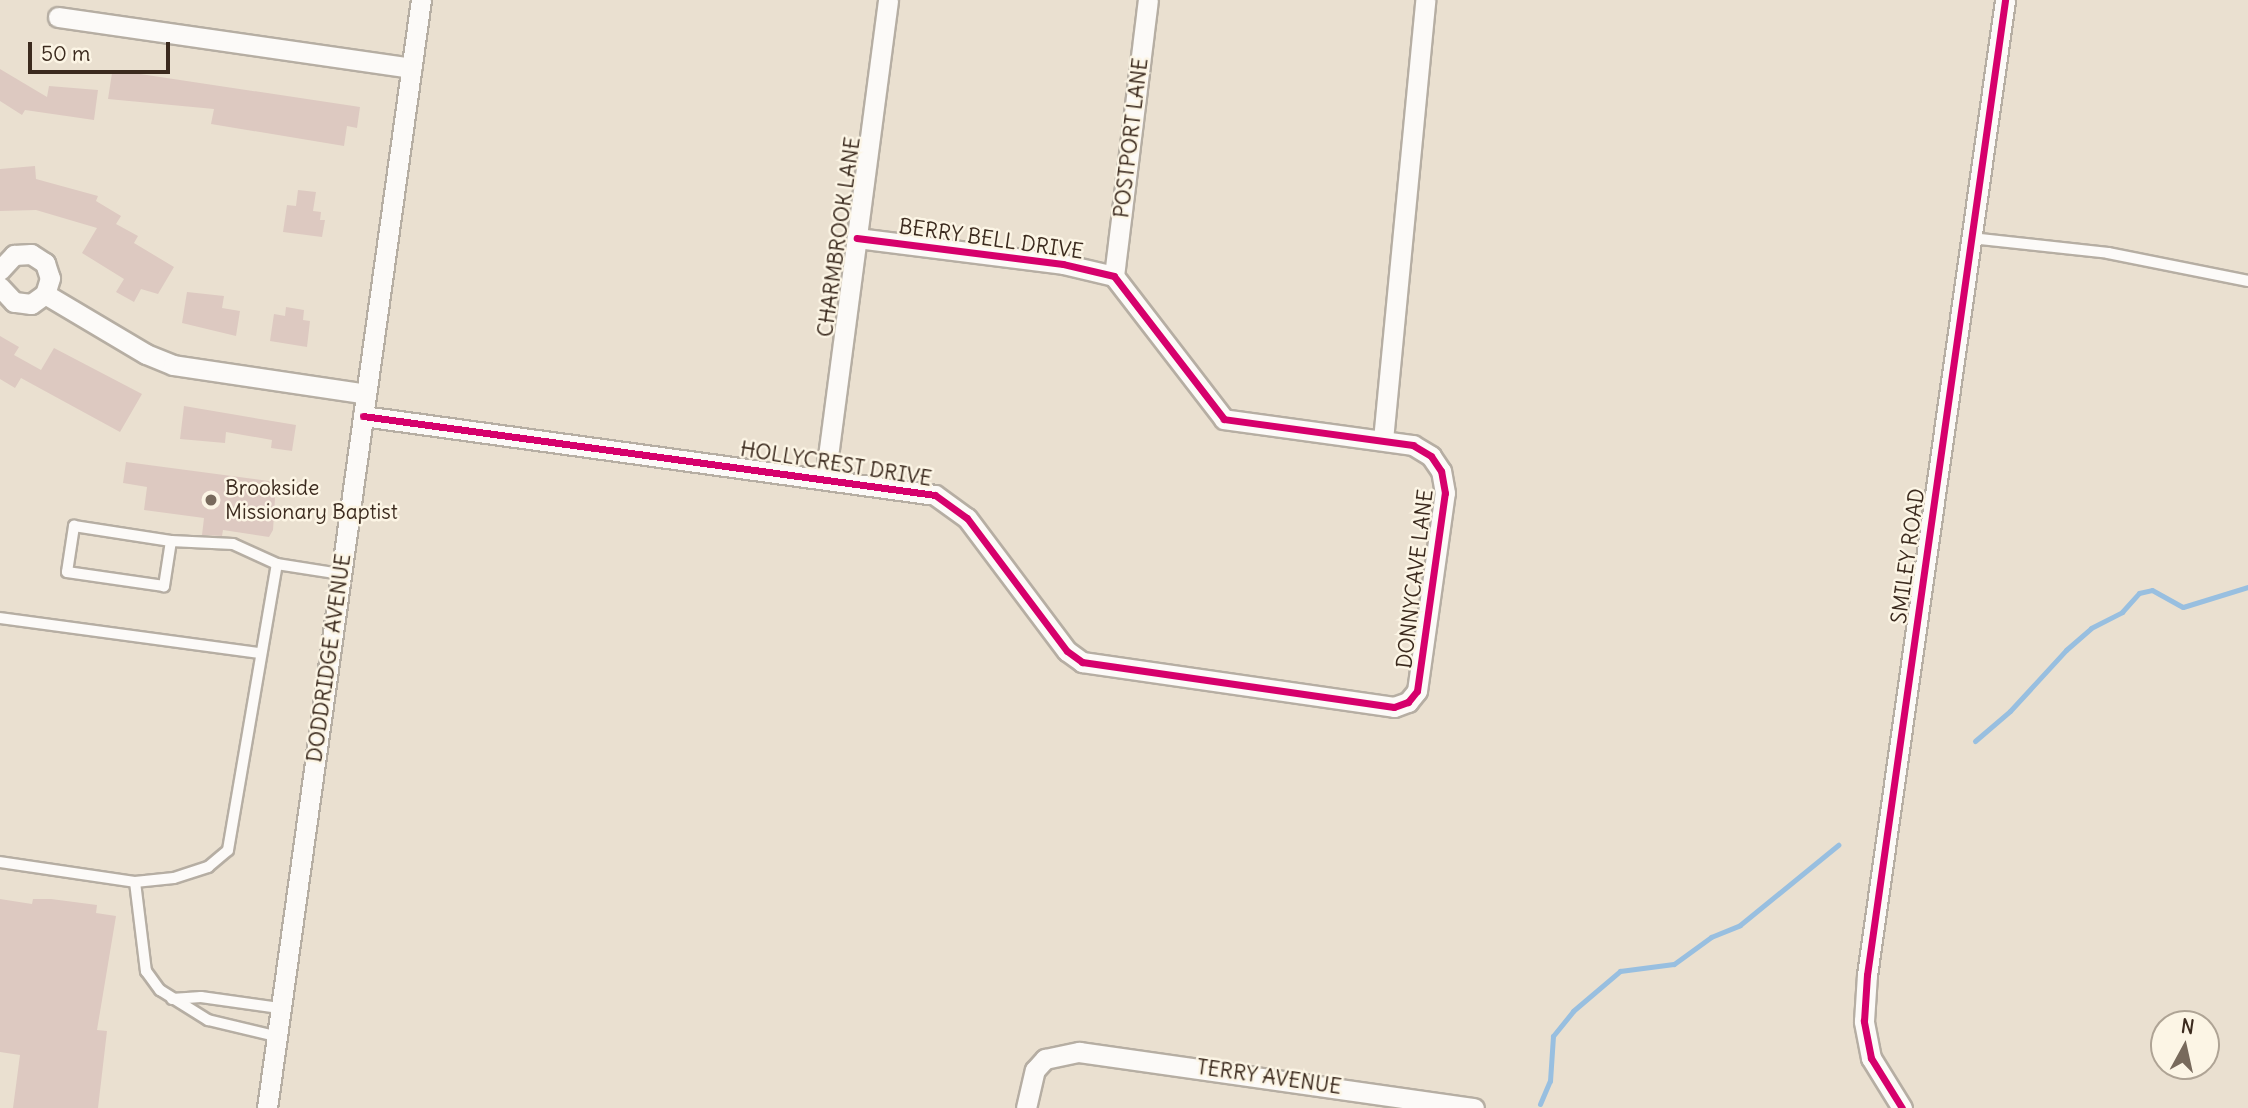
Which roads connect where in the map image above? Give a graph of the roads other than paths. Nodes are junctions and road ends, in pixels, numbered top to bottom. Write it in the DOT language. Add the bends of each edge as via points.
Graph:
graph roads {
  1 [pos="421,0"];
  2 [pos="888,0"];
  3 [pos="1148,0"];
  4 [pos="1426,0"];
  5 [pos="2005,0"];
  6 [pos="58,17"];
  7 [pos="411,68"];
  8 [pos="1971,237"];
  9 [pos="857,238"];
  10 [pos="0,270"];
  11 [pos="1114,276"];
  12 [pos="2248,281"];
  13 [pos="0,287"];
  14 [pos="45,294"];
  15 [pos="366,394"];
  16 [pos="363,416"];
  17 [pos="1383,440"];
  18 [pos="825,479"];
  19 [pos="172,541"];
  20 [pos="277,564"];
  21 [pos="341,574"];
  22 [pos="0,618"];
  23 [pos="258,653"];
  24 [pos="1394,707"];
  25 [pos="0,862"];
  26 [pos="135,882"];
  27 [pos="172,999"];
  28 [pos="279,1008"];
  29 [pos="275,1036"];
  30 [pos="1900,1106"];
  31 [pos="267,1108"];
  32 [pos="1026,1108"];
  33 [pos="1474,1108"];
  1 -- 7 [label="street, DODDRIDGE AVENUE"];
  2 -- 9 [label="street, CHARMBROOK LANE"];
  3 -- 11 [label="street, POSTPORT LANE"];
  4 -- 17 [label="street"];
  5 -- 8 [label="street, SMILEY ROAD"];
  6 -- 7 [label="street"];
  7 -- 15 [label="street, DODDRIDGE AVENUE"];
  8 -- 12 [label="lane" via="2108,253"];
  8 -- 30 [label="street, SMILEY ROAD" via="1867,975 1864,1021 1871,1058"];
  9 -- 11 [label="street, BERRY BELL DRIVE" via="1063,264"];
  9 -- 18 [label="street, CHARMBROOK LANE"];
  10 -- 14 [label="street" via="14,255 39,257 49,270"];
  11 -- 17 [label="street" via="1224,419"];
  13 -- 14 [label="street" via="6,298 22,304"];
  14 -- 15 [label="street" via="173,365"];
  15 -- 16 [label="street, DODDRIDGE AVENUE"];
  16 -- 18 [label="street, HOLLYCREST DRIVE"];
  16 -- 21 [label="street, DODDRIDGE AVENUE"];
  17 -- 24 [label="street, DONNYCAVE LANE" via="1413,445 1431,456 1441,471 1446,493 1420,680 1408,702"];
  18 -- 24 [label="street, HOLLYCREST DRIVE" via="916,491 953,504 1067,651 1082,662"];
  19 -- 19 [label="lane" via="74,526 67,572 164,586"];
  19 -- 20 [label="lane" via="233,544"];
  20 -- 21 [label="lane"];
  20 -- 23 [label="lane"];
  21 -- 28 [label="street, DODDRIDGE AVENUE"];
  22 -- 23 [label="lane"];
  23 -- 26 [label="lane" via="228,850 208,867 174,878"];
  25 -- 26 [label="lane"];
  26 -- 27 [label="lane" via="146,971"];
  27 -- 28 [label="lane"];
  27 -- 29 [label="lane" via="208,1020"];
  28 -- 29 [label="street, DODDRIDGE AVENUE"];
  29 -- 31 [label="street, DODDRIDGE AVENUE"];
  32 -- 33 [label="street, TERRY AVENUE" via="1035,1070 1060,1053 1105,1054"];
}
